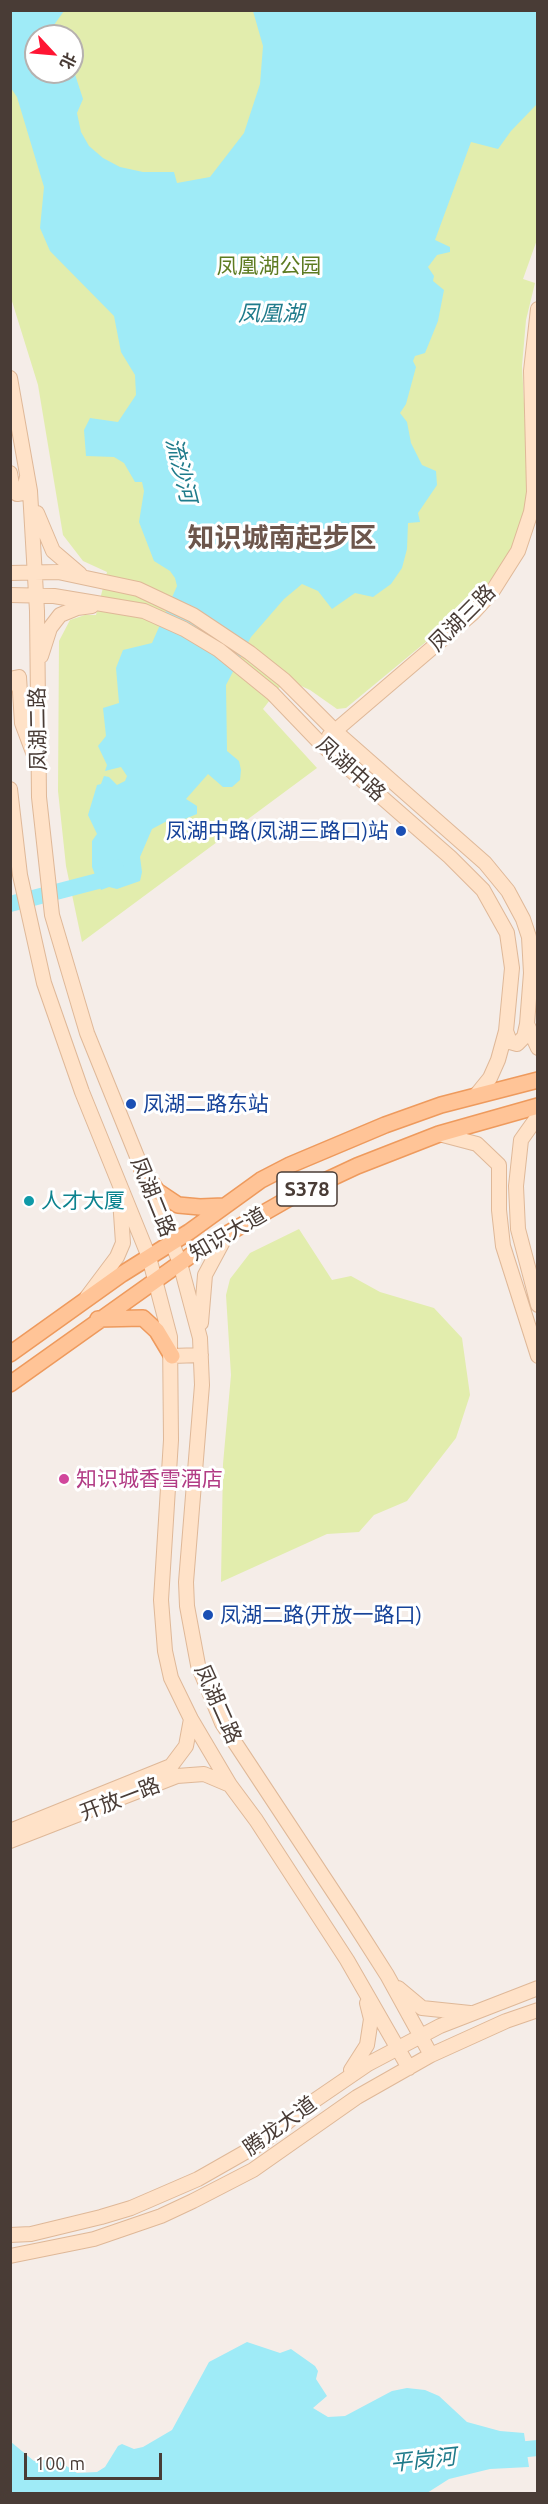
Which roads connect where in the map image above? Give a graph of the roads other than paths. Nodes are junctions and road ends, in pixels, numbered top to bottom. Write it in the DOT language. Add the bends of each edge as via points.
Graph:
graph roads {
  1 [pos="537,309"];
  2 [pos="10,378"];
  3 [pos="10,472"];
  4 [pos="28,474"];
  5 [pos="30,491"];
  6 [pos="35,572"];
  7 [pos="10,573"];
  8 [pos="105,580"];
  9 [pos="10,594"];
  10 [pos="36,595"];
  11 [pos="109,603"];
  12 [pos="36,675"];
  13 [pos="10,684"];
  14 [pos="335,731"];
  15 [pos="321,744"];
  16 [pos="38,766"];
  17 [pos="10,789"];
  18 [pos="527,1024"];
  19 [pos="506,1031"];
  20 [pos="537,1048"];
  21 [pos="537,1080"];
  22 [pos="477,1094"];
  23 [pos="537,1106"];
  24 [pos="537,1116"];
  25 [pos="438,1134"];
  26 [pos="517,1162"];
  27 [pos="499,1165"];
  28 [pos="142,1169"];
  29 [pos="117,1179"];
  30 [pos="224,1206"];
  31 [pos="227,1234"];
  32 [pos="172,1242"];
  33 [pos="149,1257"];
  34 [pos="180,1263"];
  35 [pos="156,1280"];
  36 [pos="537,1305"];
  37 [pos="80,1306"];
  38 [pos="98,1319"];
  39 [pos="200,1338"];
  40 [pos="10,1354"];
  41 [pos="201,1355"];
  42 [pos="172,1356"];
  43 [pos="537,1356"];
  44 [pos="10,1384"];
  45 [pos="191,1719"];
  46 [pos="230,1785"];
  47 [pos="10,1831"];
  48 [pos="10,1841"];
  49 [pos="387,1975"];
  50 [pos="537,1988"];
  51 [pos="364,1989"];
  52 [pos="498,2002"];
  53 [pos="537,2010"];
  54 [pos="472,2014"];
  55 [pos="506,2021"];
  56 [pos="420,2036"];
  57 [pos="398,2048"];
  58 [pos="431,2055"];
  59 [pos="409,2068"];
  60 [pos="333,2087"];
  61 [pos="308,2105"];
  62 [pos="321,2123"];
  63 [pos="10,2235"];
  64 [pos="10,2256"];
  1 -- 14 [label="street, 凤湖三路" via="531,371 534,492 518,551 492,592 473,613"];
  2 -- 4 [label="street, 凤湖二路"];
  3 -- 4 [label="street" via="17,494 23,493"];
  4 -- 5 [label="street, 凤湖二路"];
  5 -- 6 [label="street, 凤湖二路"];
  5 -- 8 [label="street" via="53,551 75,571"];
  6 -- 7 [label="street, 凤湖中路"];
  6 -- 8 [label="street, 凤湖中路"];
  6 -- 10 [label="street, 凤湖二路"];
  8 -- 14 [label="street, 凤湖中路" via="149,594 193,615 284,680"];
  9 -- 10 [label="street, 凤湖中路"];
  10 -- 11 [label="street, 凤湖中路"];
  10 -- 12 [label="street, 凤湖二路"];
  11 -- 12 [label="street" via="60,615 50,628"];
  11 -- 15 [label="street, 凤湖中路" via="144,611 219,650 272,693"];
  12 -- 16 [label="street, 凤湖二路"];
  13 -- 16 [label="street" via="19,677 22,723"];
  14 -- 15 [label="street, 凤湖三路"];
  14 -- 18 [label="street, 凤湖中路" via="485,863 508,891 528,938 531,973"];
  15 -- 19 [label="street, 凤湖中路" via="450,857 493,904 510,947"];
  16 -- 28 [label="street, 凤湖二路" via="52,915 87,1033"];
  17 -- 29 [label="street, 凤湖二路" via="28,921 44,983"];
  18 -- 19 [label="street" via="524,1037 517,1044 510,1042"];
  18 -- 20 [label="street, 凤湖中路"];
  19 -- 22 [label="street, 凤湖中路" via="495,1070"];
  21 -- 22 [label="main road, 知识大道 / S378"];
  22 -- 30 [label="main road, 知识大道 / S378" via="330,1147 261,1180"];
  23 -- 25 [label="main road, 知识大道 / S378"];
  24 -- 26 [label="street" via="520,1140"];
  25 -- 27 [label="street" via="477,1144"];
  25 -- 31 [label="main road, 知识大道 / S378" via="305,1190"];
  26 -- 27 [label="street" via="509,1154 501,1158"];
  26 -- 36 [label="street" via="518,1229"];
  27 -- 43 [label="street" via="505,1256"];
  28 -- 29 [label="street"];
  28 -- 30 [label="main road" via="168,1200 188,1207"];
  28 -- 32 [label="street, 凤湖二路"];
  29 -- 33 [label="street, 凤湖二路"];
  29 -- 37 [label="street" via="123,1243"];
  30 -- 32 [label="main road, 知识大道 / S378"];
  31 -- 34 [label="main road, 知识大道 / S378"];
  31 -- 39 [label="street" via="206,1275"];
  32 -- 33 [label="main road, 知识大道 / S378"];
  32 -- 34 [label="street, 凤湖二路"];
  33 -- 35 [label="street, 凤湖二路"];
  33 -- 37 [label="main road, 知识大道 / S378"];
  34 -- 35 [label="main road, 知识大道 / S378"];
  34 -- 39 [label="street, 凤湖二路"];
  35 -- 38 [label="main road, 知识大道 / S378"];
  35 -- 42 [label="street, 凤湖二路"];
  37 -- 40 [label="main road, 知识大道 / S378"];
  38 -- 42 [label="main road" via="143,1318 157,1331"];
  38 -- 44 [label="main road, 知识大道 / S378"];
  39 -- 41 [label="street, 凤湖二路"];
  41 -- 42 [label="street"];
  41 -- 49 [label="street, 凤湖二路" via="186,1582 198,1665 222,1723"];
  42 -- 45 [label="street, 凤湖二路" via="161,1600 171,1678"];
  45 -- 46 [label="street, 凤湖二路"];
  45 -- 47 [label="street, 开放一路" via="186,1746 171,1766"];
  46 -- 48 [label="street, 开放一路" via="204,1774 177,1776"];
  46 -- 51 [label="street, 凤湖二路"];
  49 -- 54 [label="street" via="422,2008"];
  49 -- 56 [label="street, 凤湖二路"];
  50 -- 52 [label="street, 腾龙大道"];
  51 -- 57 [label="street, 凤湖二路"];
  51 -- 60 [label="street" via="371,2019 367,2044 356,2065"];
  52 -- 54 [label="street, 腾龙大道"];
  52 -- 55 [label="street"];
  53 -- 55 [label="street, 腾龙大道"];
  54 -- 56 [label="street, 腾龙大道"];
  55 -- 58 [label="street, 腾龙大道"];
  56 -- 57 [label="street, 腾龙大道"];
  56 -- 58 [label="street, 凤湖二路"];
  57 -- 59 [label="street, 凤湖二路"];
  57 -- 60 [label="street, 腾龙大道"];
  58 -- 59 [label="street, 腾龙大道"];
  59 -- 62 [label="street, 腾龙大道"];
  60 -- 61 [label="street, 腾龙大道"];
  61 -- 62 [label="street"];
  61 -- 63 [label="street, 腾龙大道" via="263,2142 181,2187 101,2217 31,2234"];
  62 -- 64 [label="street, 腾龙大道" via="253,2170 161,2216 94,2239"];
}
